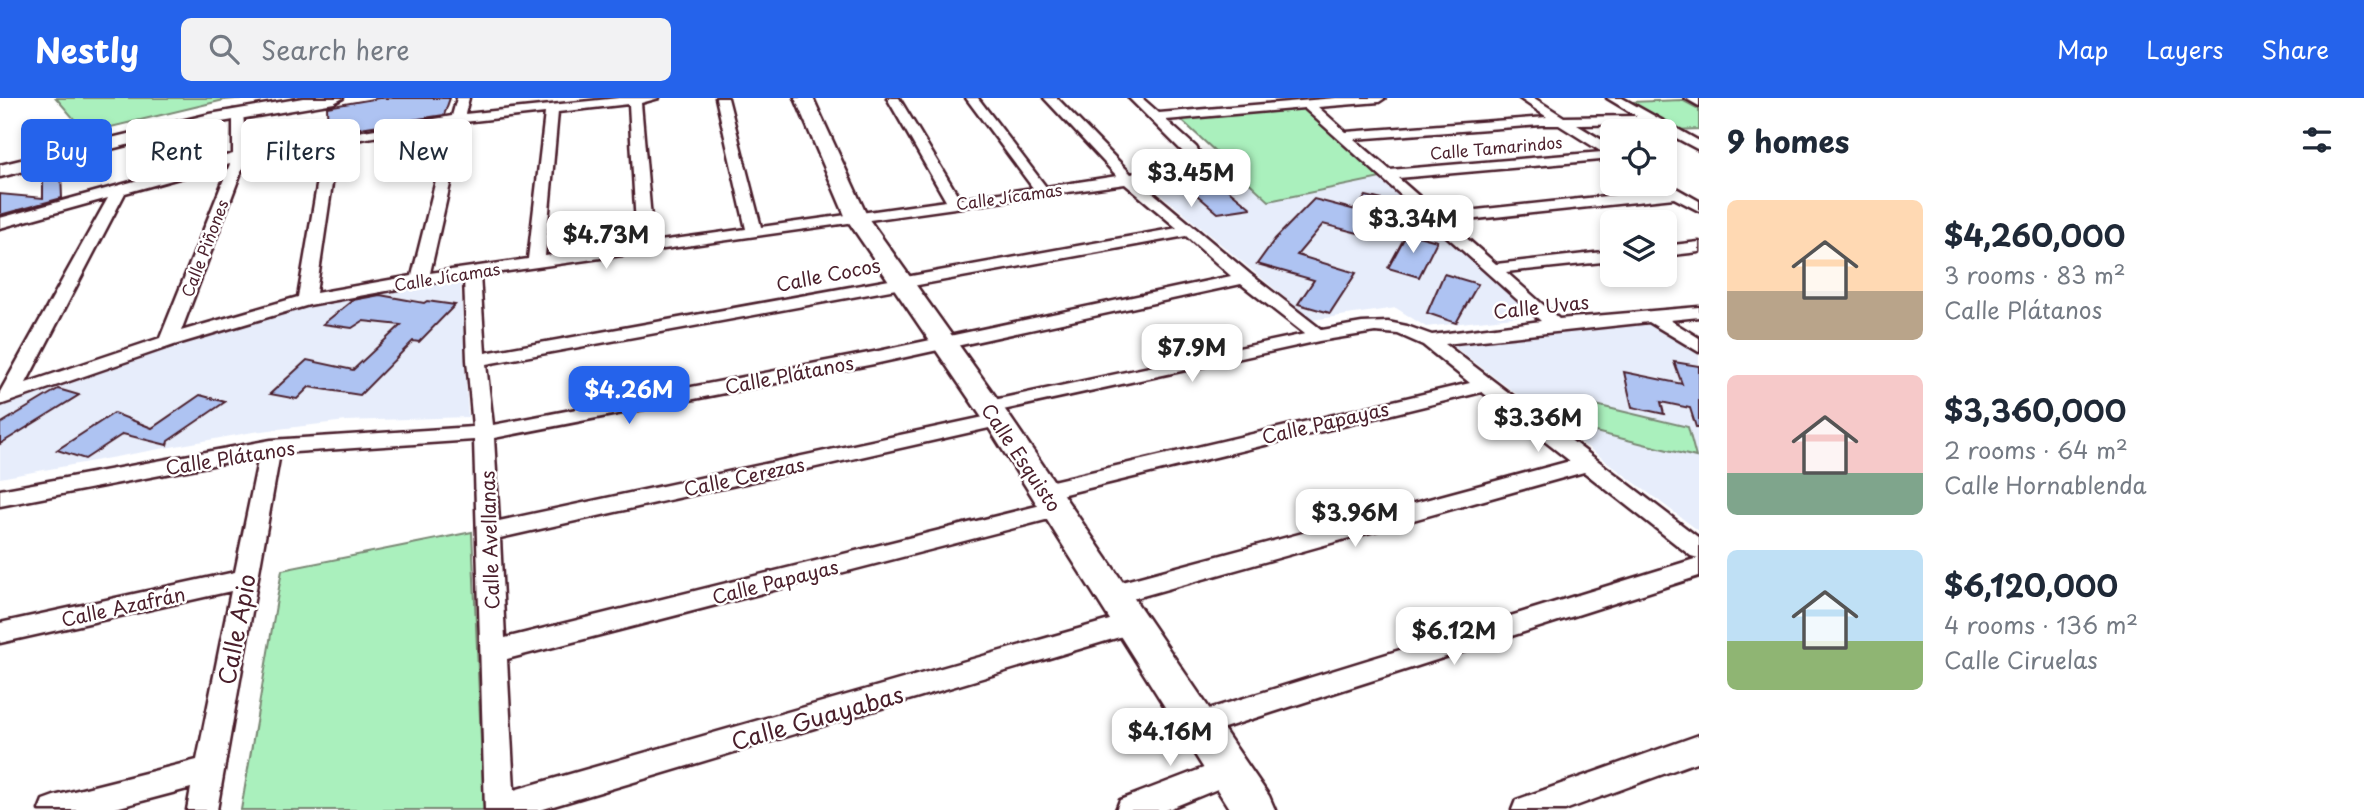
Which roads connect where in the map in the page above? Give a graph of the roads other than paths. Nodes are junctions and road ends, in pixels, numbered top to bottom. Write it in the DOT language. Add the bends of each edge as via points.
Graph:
graph roads {
  1 [pos="272,98"];
  2 [pos="334,98"];
  3 [pos="463,98"];
  4 [pos="653,98"];
  5 [pos="722,98"];
  6 [pos="804,98"];
  7 [pos="892,98"];
  8 [pos="972,98"];
  9 [pos="1050,98"];
  10 [pos="1135,98"];
  11 [pos="1379,98"];
  12 [pos="1525,98"];
  13 [pos="1613,98"];
  14 [pos="635,100"];
  15 [pos="1307,104"];
  16 [pos="552,108"];
  17 [pos="237,113"];
  18 [pos="1156,117"];
  19 [pos="457,119"];
  20 [pos="1649,119"];
  21 [pos="1562,121"];
  22 [pos="1600,121"];
  23 [pos="1699,132"];
  24 [pos="1677,133"];
  25 [pos="112,134"];
  26 [pos="1677,134"];
  27 [pos="1342,136"];
  28 [pos="112,140"];
  29 [pos="1600,146"];
  30 [pos="1699,146"];
  31 [pos="1600,155"];
  32 [pos="240,156"];
  33 [pos="21,159"];
  34 [pos="0,160"];
  35 [pos="21,162"];
  36 [pos="0,171"];
  37 [pos="1384,175"];
  38 [pos="1128,179"];
  39 [pos="325,182"];
  40 [pos="442,182"];
  41 [pos="119,190"];
  42 [pos="1042,191"];
  43 [pos="1677,194"];
  44 [pos="1648,196"];
  45 [pos="955,203"];
  46 [pos="1699,206"];
  47 [pos="857,218"];
  48 [pos="1433,219"];
  49 [pos="0,223"];
  50 [pos="1188,231"];
  51 [pos="755,233"];
  52 [pos="645,247"];
  53 [pos="1699,247"];
  54 [pos="1677,250"];
  55 [pos="1600,257"];
  56 [pos="536,262"];
  57 [pos="1491,270"];
  58 [pos="472,271"];
  59 [pos="1244,278"];
  60 [pos="420,279"];
  61 [pos="901,282"];
  62 [pos="306,300"];
  63 [pos="1699,312"];
  64 [pos="1653,317"];
  65 [pos="1555,325"];
  66 [pos="1319,336"];
  67 [pos="167,341"];
  68 [pos="1429,341"];
  69 [pos="944,342"];
  70 [pos="1699,346"];
  71 [pos="476,360"];
  72 [pos="1485,385"];
  73 [pos="5,397"];
  74 [pos="994,414"];
  75 [pos="484,433"];
  76 [pos="271,447"];
  77 [pos="1586,464"];
  78 [pos="0,498"];
  79 [pos="1051,500"];
  80 [pos="489,533"];
  81 [pos="1699,550"];
  82 [pos="1699,567"];
  83 [pos="245,579"];
  84 [pos="1114,594"];
  85 [pos="1134,623"];
  86 [pos="0,633"];
  87 [pos="493,652"];
  88 [pos="1196,726"];
  89 [pos="1699,748"];
  90 [pos="208,771"];
  91 [pos="1227,772"];
  92 [pos="500,809"];
  93 [pos="54,810"];
  94 [pos="202,810"];
  95 [pos="1131,810"];
  96 [pos="1254,810"];
  97 [pos="1527,810"];
  1 -- 25 [label="street" via="172,117"];
  2 -- 17 [label="street"];
  3 -- 19 [label="street"];
  4 -- 14 [label="street"];
  5 -- 51 [label="street"];
  6 -- 47 [label="street, Calle Esquisto"];
  7 -- 45 [label="street"];
  8 -- 42 [label="street"];
  9 -- 38 [label="street"];
  10 -- 18 [label="street"];
  11 -- 15 [label="street"];
  12 -- 21 [label="street"];
  13 -- 20 [label="street"];
  14 -- 16 [label="street"];
  14 -- 52 [label="street"];
  15 -- 18 [label="street"];
  15 -- 27 [label="street"];
  16 -- 19 [label="street"];
  16 -- 56 [label="street"];
  17 -- 28 [label="street"];
  17 -- 32 [label="street, Calle Piñones"];
  18 -- 38 [label="street, Calle Jícamas" via="1191,150 1195,165"];
  21 -- 22 [label="street"];
  21 -- 27 [label="street"];
  21 -- 29 [label="street"];
  23 -- 24 [label="street"];
  26 -- 30 [label="street"];
  27 -- 37 [label="street"];
  31 -- 37 [label="street, Calle Tamarindos"];
  32 -- 41 [label="street"];
  32 -- 67 [label="street, Calle Piñones"];
  33 -- 34 [label="street"];
  35 -- 36 [label="street"];
  37 -- 48 [label="street"];
  38 -- 42 [label="street, Calle Jícamas"];
  38 -- 50 [label="street"];
  39 -- 62 [label="street"];
  40 -- 60 [label="street"];
  41 -- 49 [label="street"];
  41 -- 73 [label="street"];
  42 -- 45 [label="street, Calle Jícamas"];
  43 -- 46 [label="street"];
  44 -- 48 [label="street"];
  45 -- 47 [label="street, Calle Jícamas"];
  47 -- 51 [label="street, Calle Jícamas"];
  47 -- 61 [label="street, Calle Esquisto"];
  48 -- 57 [label="street"];
  50 -- 59 [label="street"];
  50 -- 61 [label="street, Calle Cocos"];
  51 -- 52 [label="street, Calle Jícamas"];
  52 -- 56 [label="street, Calle Jícamas"];
  53 -- 54 [label="street"];
  55 -- 57 [label="street"];
  56 -- 58 [label="street, Calle Jícamas"];
  57 -- 65 [label="street"];
  58 -- 60 [label="street, Calle Jícamas"];
  58 -- 71 [label="street, Calle Avellanas"];
  59 -- 66 [label="street"];
  59 -- 69 [label="street, Calle Plátanos"];
  60 -- 62 [label="street, Calle Jícamas"];
  61 -- 69 [label="street, Calle Esquisto"];
  61 -- 71 [label="street, Calle Cocos"];
  62 -- 67 [label="street, Calle Jícamas"];
  63 -- 64 [label="street, Calle Uvas"];
  64 -- 65 [label="street, Calle Uvas"];
  64 -- 70 [label="street"];
  65 -- 68 [label="street, Calle Uvas"];
  66 -- 68 [label="street, Calle Cerezas" via="1393,326"];
  66 -- 74 [label="street, Calle Cerezas"];
  67 -- 73 [label="street, Calle Jícamas"];
  68 -- 72 [label="street"];
  69 -- 74 [label="street, Calle Esquisto"];
  69 -- 75 [label="street, Calle Plátanos"];
  71 -- 75 [label="street, Calle Avellanas"];
  72 -- 77 [label="street"];
  72 -- 79 [label="street, Calle Papayas"];
  74 -- 79 [label="street, Calle Esquisto"];
  74 -- 80 [label="street, Calle Cerezas"];
  75 -- 76 [label="street, Calle Plátanos"];
  75 -- 80 [label="street, Calle Avellanas"];
  76 -- 78 [label="street, Calle Plátanos"];
  76 -- 83 [label="street, Calle Apio"];
  77 -- 81 [label="street"];
  77 -- 84 [label="street"];
  79 -- 84 [label="street, Calle Esquisto"];
  79 -- 87 [label="street, Calle Papayas"];
  80 -- 87 [label="street, Calle Avellanas"];
  82 -- 88 [label="street"];
  83 -- 86 [label="street, Calle Azafrán"];
  83 -- 90 [label="street, Calle Apio"];
  84 -- 85 [label="street, Calle Esquisto"];
  85 -- 88 [label="street, Calle Esquisto"];
  85 -- 92 [label="street, Calle Guayabas"];
  87 -- 92 [label="street, Calle Avellanas"];
  88 -- 91 [label="street, Calle Esquisto"];
  89 -- 97 [label="street"];
  90 -- 93 [label="street"];
  90 -- 94 [label="street, Calle Apio"];
  91 -- 95 [label="street"];
  91 -- 96 [label="street, Calle Esquisto"];
}
